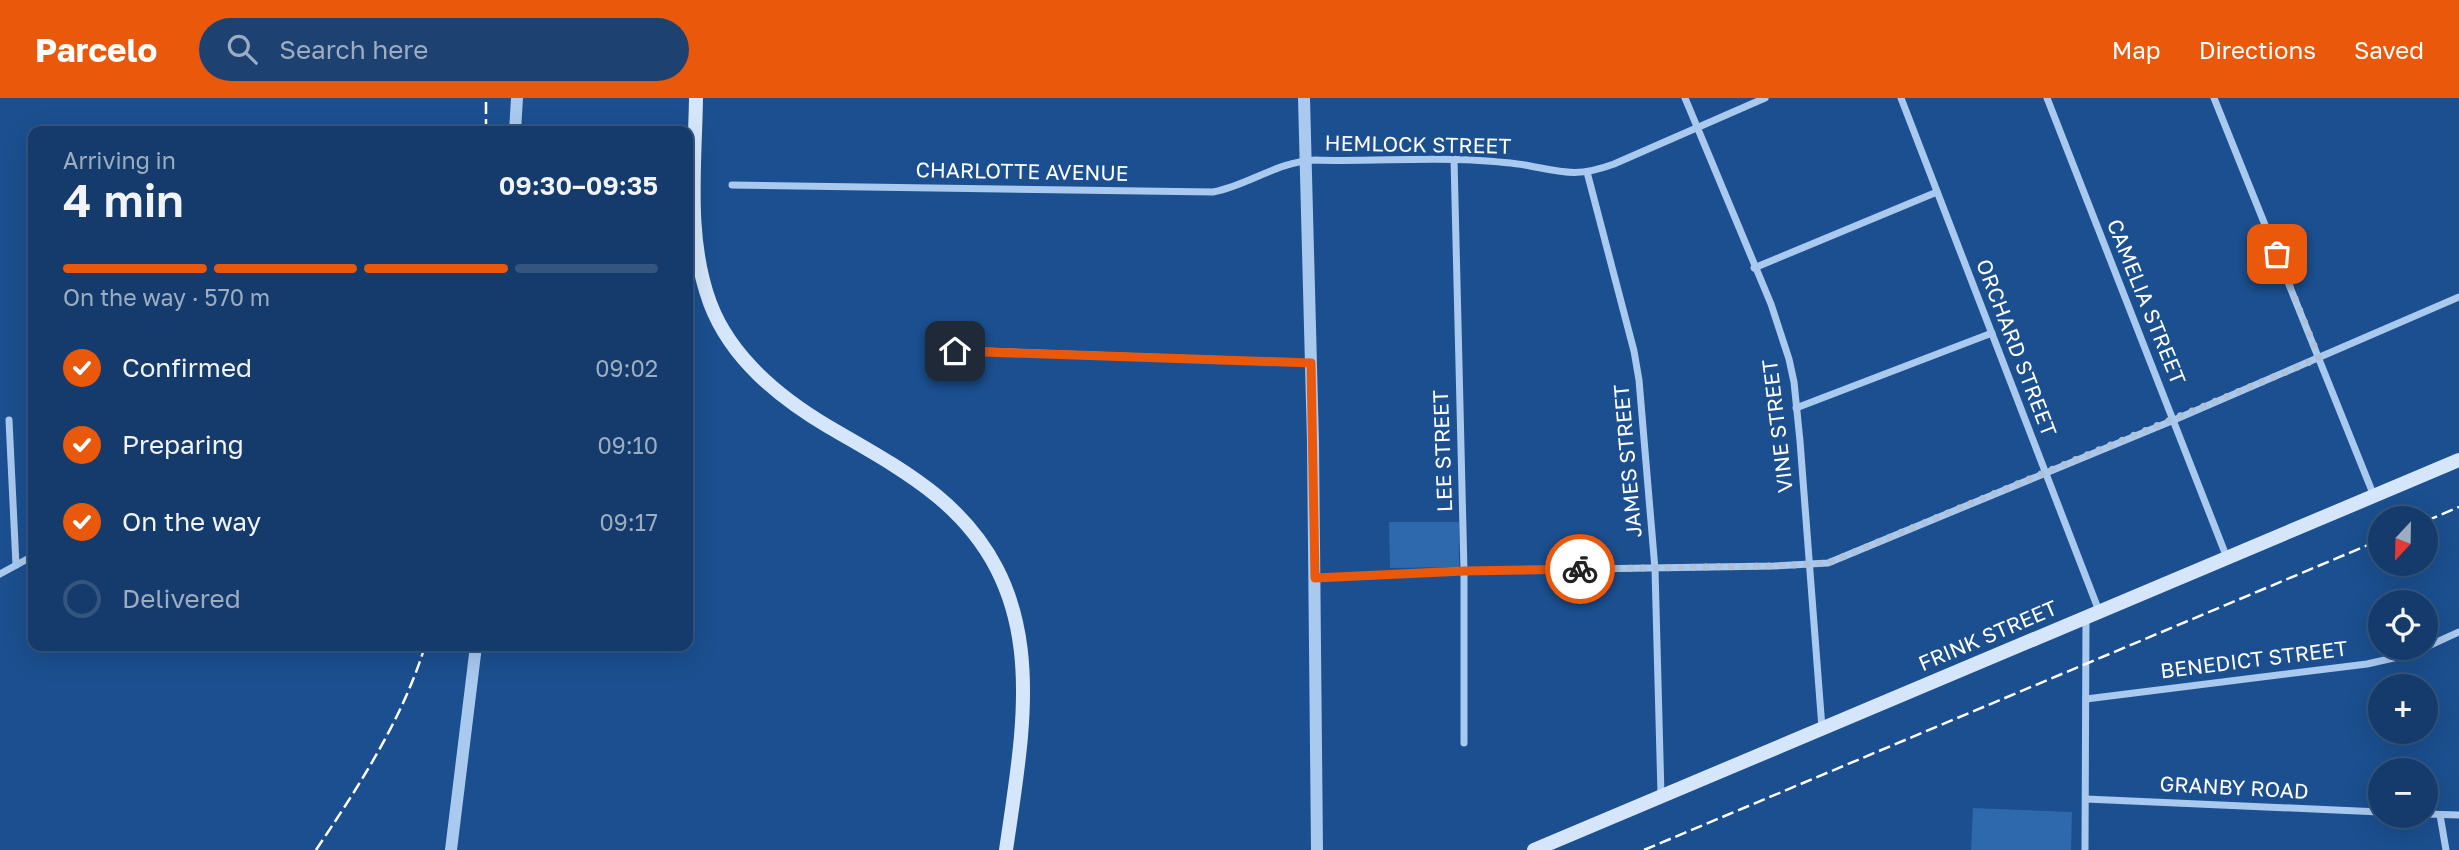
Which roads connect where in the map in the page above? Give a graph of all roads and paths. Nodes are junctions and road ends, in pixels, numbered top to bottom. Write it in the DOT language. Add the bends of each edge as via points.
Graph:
graph roads {
  1 [pos="517,98"];
  2 [pos="696,98"];
  3 [pos="1304,98"];
  4 [pos="1685,98"];
  5 [pos="1765,98"];
  6 [pos="1901,98"];
  7 [pos="2047,98"];
  8 [pos="2214,98"];
  9 [pos="515,126"];
  10 [pos="1697,127"];
  11 [pos="1454,159"];
  12 [pos="1305,161"];
  13 [pos="1587,172"];
  14 [pos="732,185"];
  15 [pos="1937,192"];
  16 [pos="1754,268"];
  17 [pos="2459,297"];
  18 [pos="1992,333"];
  19 [pos="955,351"];
  20 [pos="2319,358"];
  21 [pos="1311,363"];
  22 [pos="1796,408"];
  23 [pos="9,420"];
  24 [pos="2174,420"];
  25 [pos="2459,460"];
  26 [pos="2046,473"];
  27 [pos="2374,496"];
  28 [pos="28,559"];
  29 [pos="2227,559"];
  30 [pos="1808,564"];
  31 [pos="16,565"];
  32 [pos="1655,569"];
  33 [pos="1464,571"];
  34 [pos="0,574"];
  35 [pos="1315,578"];
  36 [pos="2093,615"];
  37 [pos="2459,632"];
  38 [pos="2438,641"];
  39 [pos="475,651"];
  40 [pos="2385,660"];
  41 [pos="2086,699"];
  42 [pos="1822,728"];
  43 [pos="1464,743"];
  44 [pos="1661,796"];
  45 [pos="2086,799"];
  46 [pos="2368,811"];
  47 [pos="2440,815"];
  48 [pos="2459,815"];
  49 [pos="451,850"];
  50 [pos="1006,850"];
  51 [pos="1317,850"];
  52 [pos="1534,850"];
  53 [pos="2085,850"];
  54 [pos="2446,850"];
  1 -- 9 [label="street"];
  2 -- 50 [label="main road" via="694,225 710,302 729,341 787,399 936,495 985,547 1005,583 1025,683"];
  3 -- 12 [label="street"];
  4 -- 10 [label="street, VINE STREET"];
  5 -- 10 [label="street, HEMLOCK STREET"];
  6 -- 15 [label="street, ORCHARD STREET"];
  7 -- 24 [label="street, CAMELIA STREET"];
  8 -- 20 [label="street"];
  10 -- 13 [label="street, HEMLOCK STREET"];
  10 -- 16 [label="street, VINE STREET"];
  11 -- 12 [label="street, HEMLOCK STREET"];
  11 -- 13 [label="street, HEMLOCK STREET"];
  11 -- 33 [label="street, LEE STREET"];
  12 -- 14 [label="street, CHARLOTTE AVENUE" via="1213,192"];
  12 -- 21 [label="street"];
  13 -- 32 [label="street, JAMES STREET" via="1639,380"];
  15 -- 16 [label="street"];
  15 -- 18 [label="street, ORCHARD STREET"];
  16 -- 22 [label="street, VINE STREET" via="1781,331"];
  17 -- 20 [label="street"];
  18 -- 22 [label="street"];
  18 -- 26 [label="street, ORCHARD STREET"];
  19 -- 21 [label="street"];
  20 -- 24 [label="street"];
  20 -- 27 [label="street"];
  21 -- 35 [label="street"];
  22 -- 30 [label="street, VINE STREET"];
  23 -- 31 [label="street"];
  24 -- 26 [label="street"];
  24 -- 29 [label="street, CAMELIA STREET"];
  25 -- 27 [label="main road, FRINK STREET"];
  26 -- 30 [label="street" via="1838,560"];
  26 -- 36 [label="street, ORCHARD STREET"];
  27 -- 29 [label="main road, FRINK STREET"];
  28 -- 31 [label="street"];
  29 -- 36 [label="main road, FRINK STREET"];
  30 -- 32 [label="street"];
  30 -- 42 [label="street, VINE STREET"];
  31 -- 34 [label="street"];
  32 -- 33 [label="street"];
  32 -- 44 [label="street, JAMES STREET"];
  33 -- 35 [label="street"];
  33 -- 43 [label="street, LEE STREET"];
  35 -- 51 [label="street"];
  36 -- 41 [label="street"];
  36 -- 42 [label="main road, FRINK STREET"];
  37 -- 38 [label="street, BENEDICT STREET"];
  39 -- 49 [label="street"];
  40 -- 41 [label="street, BENEDICT STREET"];
  41 -- 45 [label="street"];
  42 -- 44 [label="main road, FRINK STREET"];
  44 -- 52 [label="main road, FRINK STREET"];
  45 -- 46 [label="street, GRANBY ROAD"];
  45 -- 53 [label="street"];
  47 -- 48 [label="street"];
  47 -- 54 [label="street"];
}
